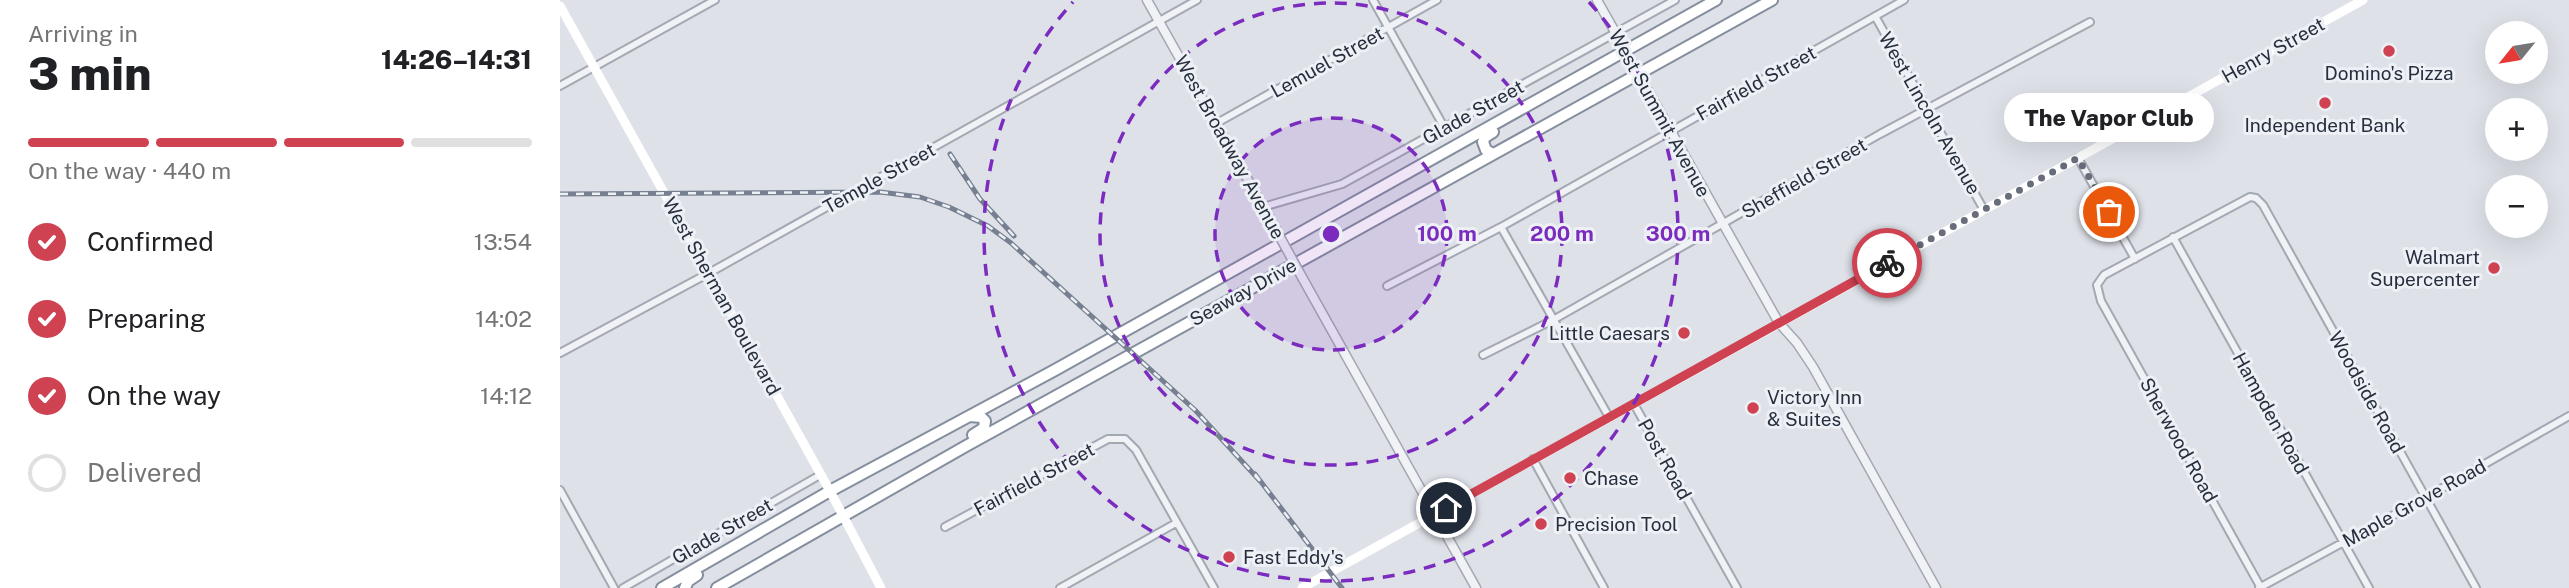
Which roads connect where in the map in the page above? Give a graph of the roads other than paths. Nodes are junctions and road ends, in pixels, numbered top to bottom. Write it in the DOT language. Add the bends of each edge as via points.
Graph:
graph roads {
  1 [pos="715,0"];
  2 [pos="1147,0"];
  3 [pos="1197,0"];
  4 [pos="1373,0"];
  5 [pos="1437,0"];
  6 [pos="1597,0"];
  7 [pos="1675,0"];
  8 [pos="1718,0"];
  9 [pos="1759,0"];
  10 [pos="1772,0"];
  11 [pos="1903,0"];
  12 [pos="2362,0"];
  13 [pos="560,6"];
  14 [pos="1875,16"];
  15 [pos="1159,21"];
  16 [pos="2090,22"];
  17 [pos="1388,27"];
  18 [pos="1615,33"];
  19 [pos="1627,53"];
  20 [pos="1661,61"];
  21 [pos="594,67"];
  22 [pos="1638,74"];
  23 [pos="560,86"];
  24 [pos="1927,111"];
  25 [pos="1217,123"];
  26 [pos="1444,127"];
  27 [pos="1670,131"];
  28 [pos="1493,154"];
  29 [pos="2078,158"];
  30 [pos="1263,207"];
  31 [pos="1984,210"];
  32 [pos="1722,225"];
  33 [pos="1501,227"];
  34 [pos="2173,237"];
  35 [pos="2135,259"];
  36 [pos="709,273"];
  37 [pos="1387,286"];
  38 [pos="1553,320"];
  39 [pos="1779,324"];
  40 [pos="560,353"];
  41 [pos="1483,355"];
  42 [pos="1634,404"];
  43 [pos="969,416"];
  44 [pos="2569,416"];
  45 [pos="1609,417"];
  46 [pos="1533,460"];
  47 [pos="820,475"];
  48 [pos="560,490"];
  49 [pos="825,495"];
  50 [pos="2425,498"];
  51 [pos="859,508"];
  52 [pos="1435,514"];
  53 [pos="843,517"];
  54 [pos="1176,523"];
  55 [pos="945,527"];
  56 [pos="2343,542"];
  57 [pos="614,588"];
  58 [pos="623,588"];
  59 [pos="662,588"];
  60 [pos="685,588"];
  61 [pos="717,588"];
  62 [pos="881,588"];
  63 [pos="1060,588"];
  64 [pos="1214,588"];
  65 [pos="1302,588"];
  66 [pos="1476,588"];
  67 [pos="1604,588"];
  68 [pos="1737,588"];
  69 [pos="1936,588"];
  70 [pos="2260,588"];
  71 [pos="2369,588"];
  72 [pos="2476,588"];
  1 -- 21 [label="street"];
  2 -- 15 [label="street, West Broadway Avenue"];
  3 -- 15 [label="street, Temple Street"];
  4 -- 17 [label="street"];
  5 -- 17 [label="street, Lemuel Street"];
  6 -- 18 [label="street, West Summit Avenue"];
  7 -- 18 [label="street, Glade Street"];
  8 -- 19 [label="highway, Seaway Drive"];
  9 -- 20 [label="highway" via="1675,47"];
  10 -- 20 [label="highway, Seaway Drive"];
  11 -- 14 [label="street, Fairfield Street"];
  12 -- 29 [label="main road, Henry Street"];
  13 -- 21 [label="main road, West Sherman Boulevard"];
  14 -- 24 [label="street, West Lincoln Avenue"];
  14 -- 27 [label="street, Fairfield Street"];
  15 -- 25 [label="street, West Broadway Avenue"];
  15 -- 36 [label="street, Temple Street"];
  16 -- 24 [label="street, Sheffield Street"];
  17 -- 25 [label="street, Lemuel Street"];
  17 -- 26 [label="street"];
  18 -- 19 [label="street, West Summit Avenue"];
  18 -- 26 [label="street, Glade Street"];
  19 -- 22 [label="street, West Summit Avenue"];
  19 -- 28 [label="highway" via="1485,137 1483,146"];
  19 -- 43 [label="highway, Seaway Drive"];
  20 -- 22 [label="highway, Seaway Drive"];
  21 -- 23 [label="street"];
  21 -- 36 [label="main road, West Sherman Boulevard"];
  22 -- 27 [label="street, West Summit Avenue"];
  22 -- 28 [label="highway, Seaway Drive"];
  24 -- 31 [label="street, West Lincoln Avenue"];
  24 -- 32 [label="street, Sheffield Street"];
  25 -- 30 [label="street, West Broadway Avenue"];
  26 -- 30 [label="street, Glade Street" via="1342,184"];
  27 -- 32 [label="street, West Summit Avenue"];
  27 -- 33 [label="street, Fairfield Street"];
  28 -- 51 [label="highway, Seaway Drive"];
  29 -- 31 [label="main road, Henry Street"];
  29 -- 35 [label="street"];
  30 -- 52 [label="street, West Broadway Avenue, bridge"];
  31 -- 39 [label="main road, Henry Street"];
  32 -- 38 [label="street, Sheffield Street"];
  32 -- 39 [label="street, West Summit Avenue"];
  33 -- 37 [label="street, Fairfield Street"];
  33 -- 38 [label="street"];
  34 -- 35 [label="street"];
  34 -- 50 [label="street, Woodside Road" via="2243,199 2256,198 2263,205"];
  34 -- 56 [label="street, Hampden Road"];
  35 -- 70 [label="street, Sherwood Road" via="2104,275 2098,292"];
  36 -- 40 [label="street, Temple Street"];
  36 -- 47 [label="main road, West Sherman Boulevard"];
  38 -- 41 [label="street, Sheffield Street"];
  38 -- 45 [label="street"];
  39 -- 42 [label="main road, Henry Street"];
  39 -- 69 [label="street, West Summit Avenue" via="1813,367"];
  42 -- 45 [label="main road, Henry Street"];
  42 -- 68 [label="street, Post Road"];
  43 -- 49 [label="highway, Seaway Drive"];
  43 -- 51 [label="highway" via="981,417 984,428 869,495"];
  44 -- 50 [label="street, Maple Grove Road"];
  45 -- 46 [label="main road, Henry Street"];
  46 -- 52 [label="main road, Henry Street"];
  46 -- 67 [label="street"];
  47 -- 49 [label="main road, West Sherman Boulevard"];
  47 -- 58 [label="street, Glade Street"];
  48 -- 57 [label="street"];
  49 -- 53 [label="main road, West Sherman Boulevard"];
  49 -- 59 [label="highway, Seaway Drive"];
  49 -- 60 [label="highway" via="808,512 692,578"];
  50 -- 56 [label="street, Maple Grove Road"];
  50 -- 72 [label="street, Woodside Road"];
  51 -- 53 [label="highway, Seaway Drive"];
  52 -- 65 [label="main road, Henry Street"];
  52 -- 66 [label="street, West Broadway Avenue"];
  53 -- 61 [label="highway, Seaway Drive"];
  53 -- 62 [label="main road, West Sherman Boulevard"];
  54 -- 55 [label="street, Fairfield Street" via="1136,450 1125,439 1108,439"];
  54 -- 63 [label="street"];
  54 -- 64 [label="street"];
  56 -- 70 [label="street, Maple Grove Road"];
  56 -- 71 [label="street, Hampden Road"];
}
